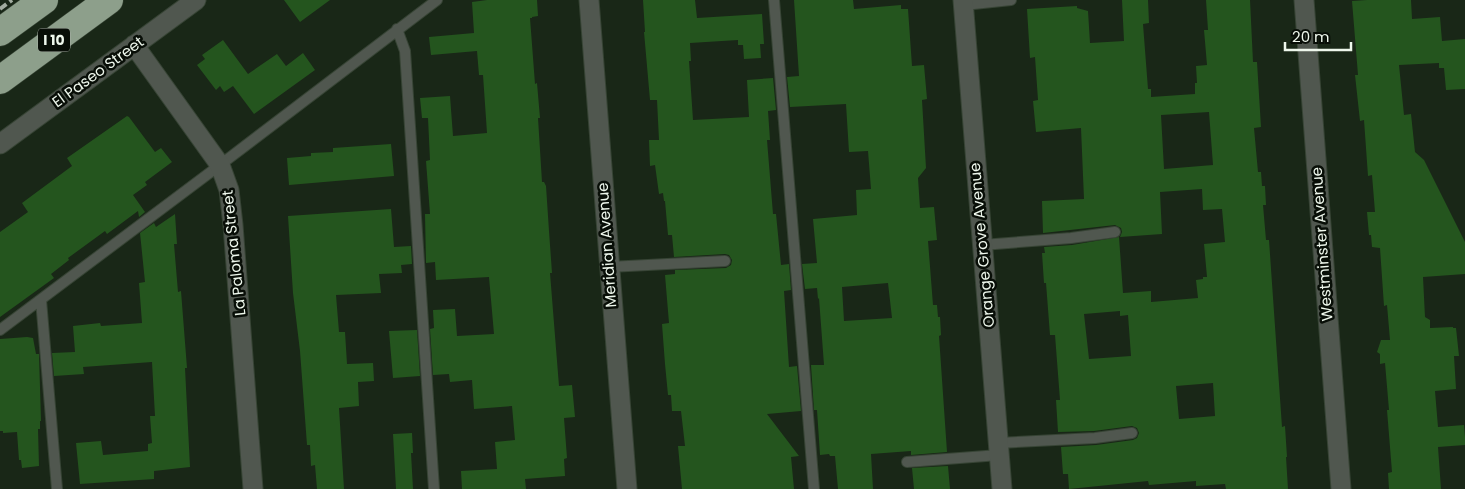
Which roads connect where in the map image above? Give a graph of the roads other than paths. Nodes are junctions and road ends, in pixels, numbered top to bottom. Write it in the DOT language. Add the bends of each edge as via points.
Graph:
graph roads {
  1 [pos="44,0"];
  2 [pos="108,0"];
  3 [pos="196,0"];
  4 [pos="437,0"];
  5 [pos="589,0"];
  6 [pos="774,0"];
  7 [pos="1011,0"];
  8 [pos="1304,0"];
  9 [pos="964,3"];
  10 [pos="397,29"];
  11 [pos="0,32"];
  12 [pos="134,46"];
  13 [pos="0,80"];
  14 [pos="0,144"];
  15 [pos="220,165"];
  16 [pos="1115,232"];
  17 [pos="982,245"];
  18 [pos="725,261"];
  19 [pos="609,267"];
  20 [pos="41,300"];
  21 [pos="0,330"];
  22 [pos="1132,433"];
  23 [pos="999,449"];
  24 [pos="907,462"];
  25 [pos="57,489"];
  26 [pos="253,489"];
  27 [pos="434,489"];
  28 [pos="627,489"];
  29 [pos="814,489"];
  30 [pos="1002,489"];
  31 [pos="1341,489"];
  1 -- 11 [label="highway"];
  2 -- 13 [label="highway, I 10"];
  3 -- 12 [label="street, El Paseo Street"];
  4 -- 10 [label="lane"];
  5 -- 19 [label="street, Meridian Avenue"];
  6 -- 29 [label="lane"];
  7 -- 9 [label="lane"];
  8 -- 31 [label="street, Westminster Avenue"];
  9 -- 17 [label="street, Orange Grove Avenue"];
  10 -- 15 [label="lane"];
  10 -- 27 [label="lane" via="404,51"];
  12 -- 14 [label="street, El Paseo Street"];
  12 -- 15 [label="street, La Paloma Street"];
  15 -- 20 [label="lane"];
  15 -- 26 [label="street, La Paloma Street" via="229,190 234,224"];
  16 -- 17 [label="lane"];
  17 -- 23 [label="street, Orange Grove Avenue"];
  18 -- 19 [label="lane"];
  19 -- 28 [label="street, Meridian Avenue"];
  20 -- 21 [label="lane"];
  20 -- 25 [label="lane"];
  22 -- 23 [label="lane"];
  23 -- 24 [label="lane"];
  23 -- 30 [label="street, Orange Grove Avenue"];
}
